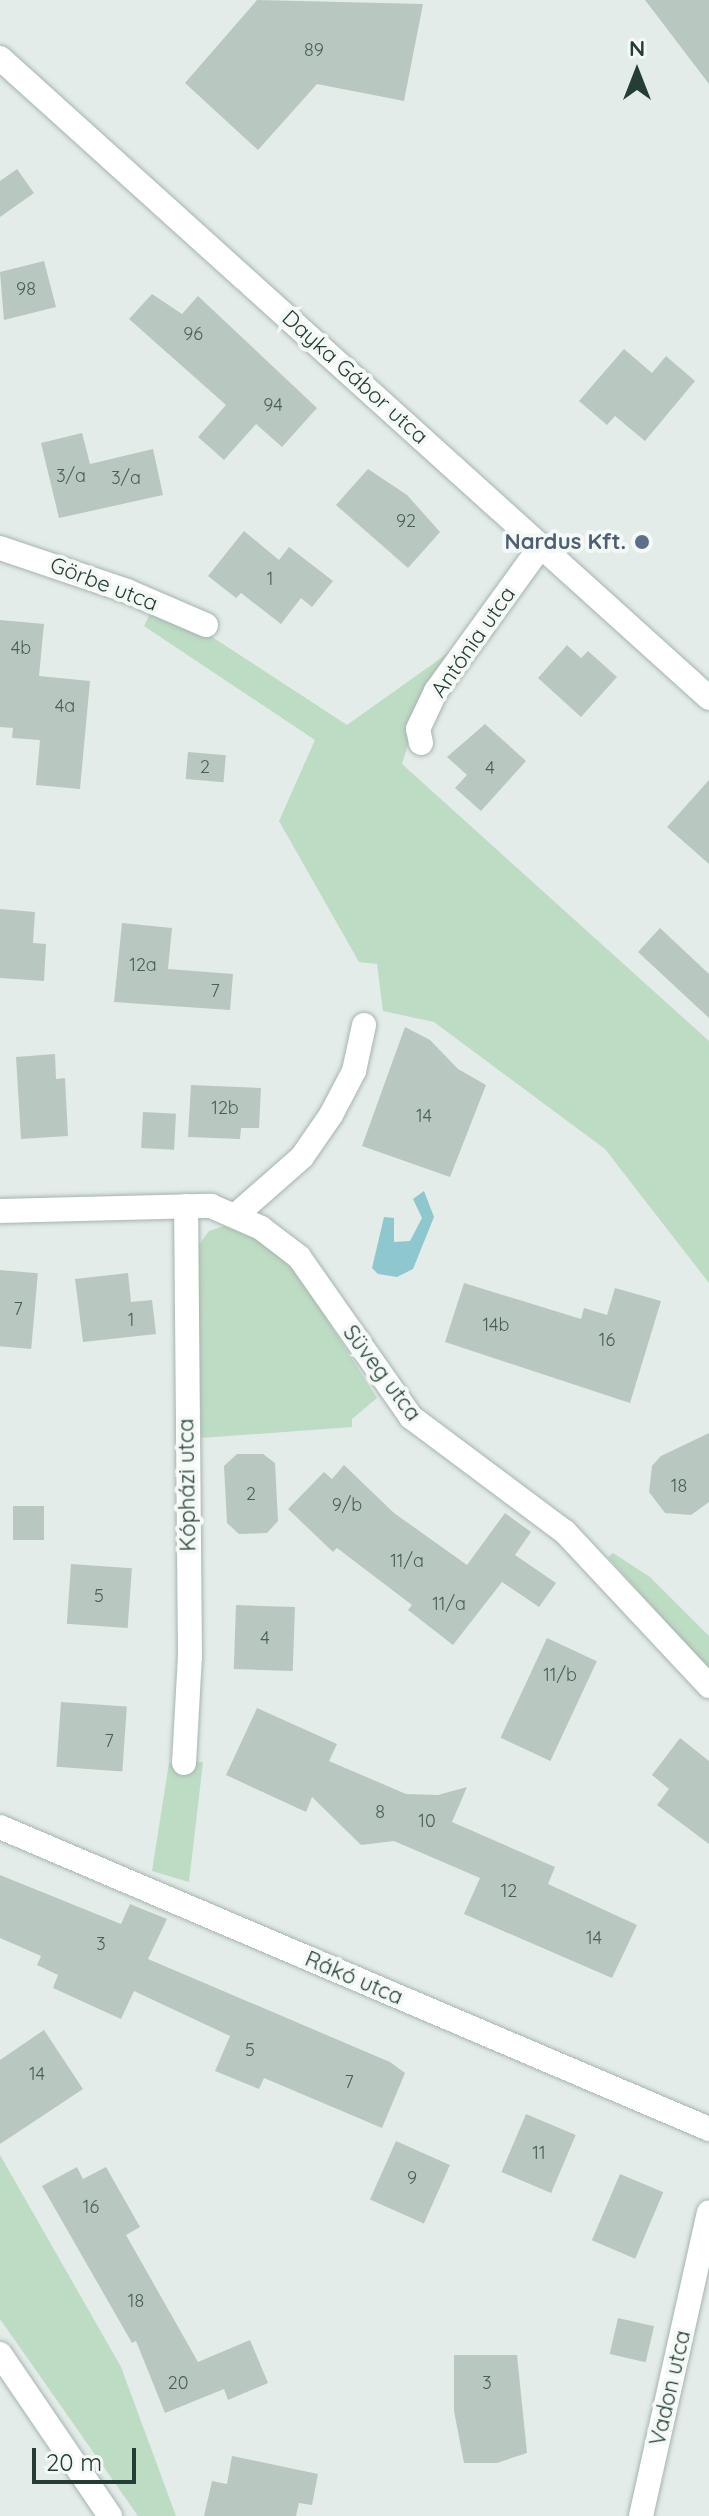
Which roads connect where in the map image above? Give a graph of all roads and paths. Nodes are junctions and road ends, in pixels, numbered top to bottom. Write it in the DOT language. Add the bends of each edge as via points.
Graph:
graph roads {
  1 [pos="0,58"];
  2 [pos="541,546"];
  3 [pos="0,548"];
  4 [pos="206,625"];
  5 [pos="709,698"];
  6 [pos="421,743"];
  7 [pos="364,1025"];
  8 [pos="186,1206"];
  9 [pos="0,1211"];
  10 [pos="236,1215"];
  11 [pos="709,1686"];
  12 [pos="184,1763"];
  13 [pos="0,1827"];
  14 [pos="709,2129"];
  15 [pos="709,2213"];
  16 [pos="0,2354"];
  17 [pos="110,2516"];
  18 [pos="641,2516"];
  1 -- 2 [label="street, Dayka Gábor utca"];
  2 -- 5 [label="street, Dayka Gábor utca"];
  2 -- 6 [label="street, Antónia utca" via="436,691 418,729"];
  3 -- 4 [label="street, Görbe utca" via="127,591"];
  7 -- 10 [label="street" via="354,1071 331,1115 302,1157"];
  8 -- 9 [label="street, Süveg utca"];
  8 -- 10 [label="street, Süveg utca"];
  8 -- 12 [label="street, Kópházi utca" via="190,1657"];
  10 -- 11 [label="street, Süveg utca" via="299,1257 411,1417 565,1532"];
  13 -- 14 [label="street, Rákó utca"];
  15 -- 18 [label="street, Vadon utca"];
  16 -- 17 [label="street"];
}
